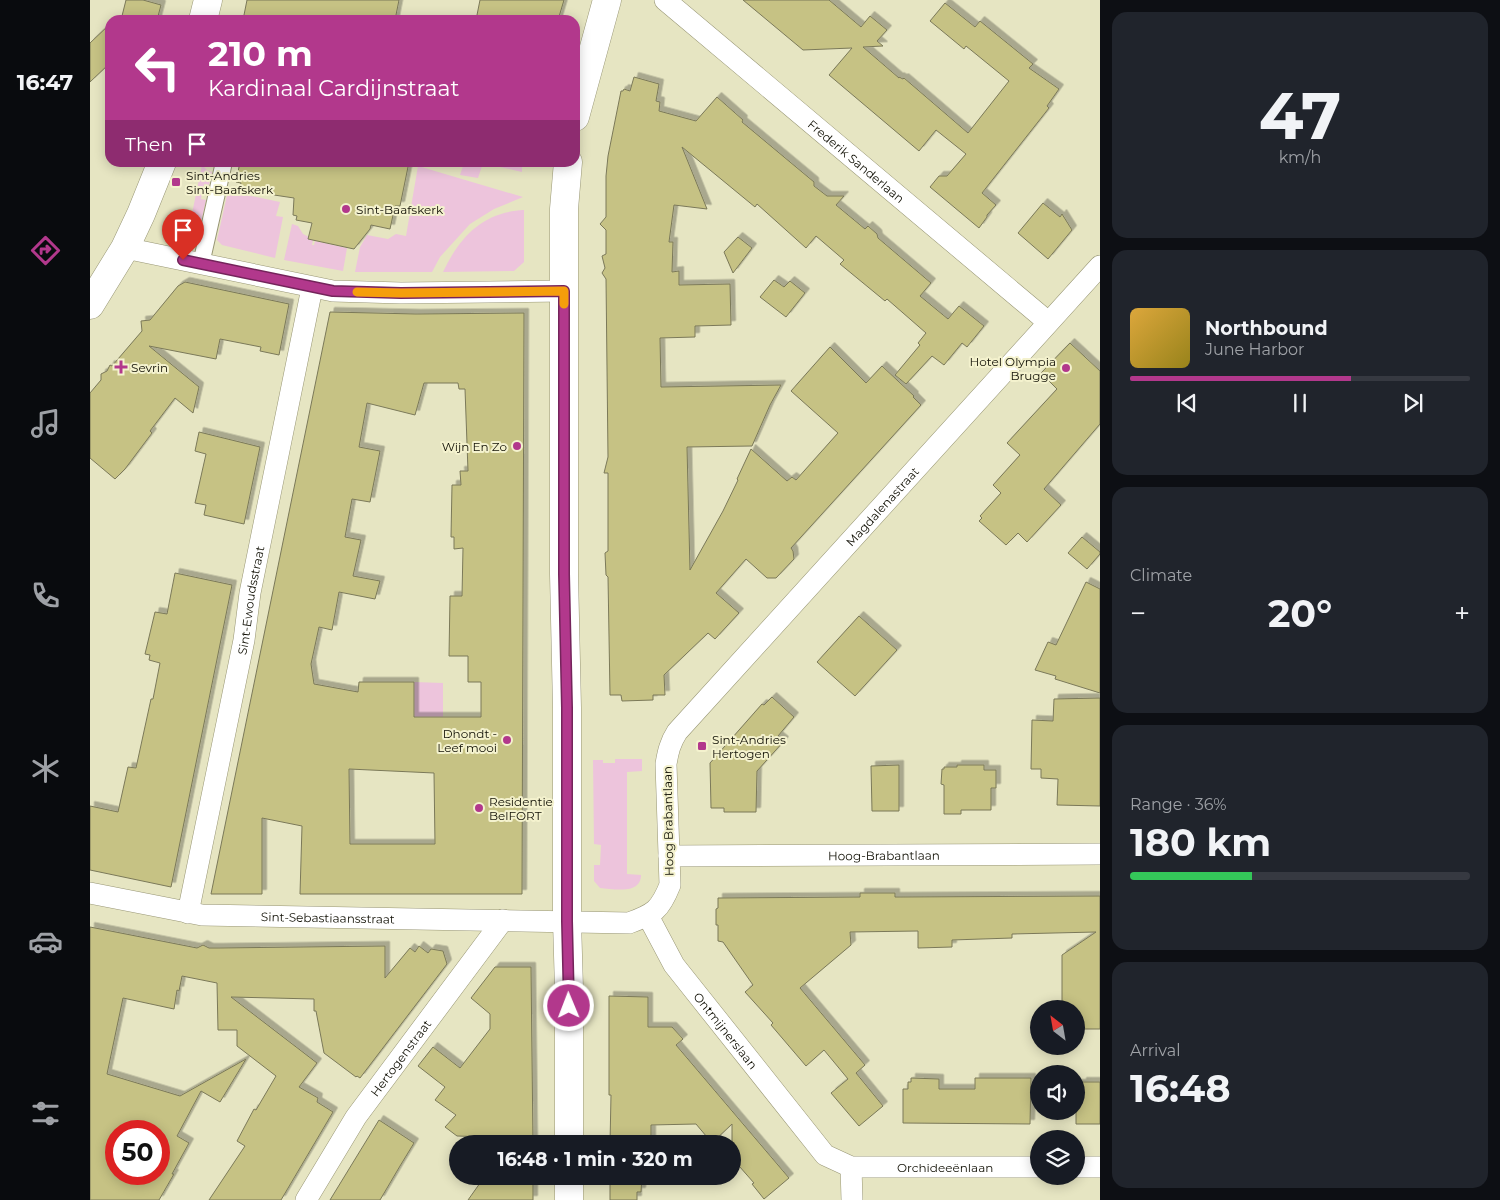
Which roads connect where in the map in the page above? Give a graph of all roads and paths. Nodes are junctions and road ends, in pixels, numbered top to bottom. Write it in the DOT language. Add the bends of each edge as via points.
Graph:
graph roads {
  1 [pos="208,0"];
  2 [pos="607,0"];
  3 [pos="665,0"];
  4 [pos="204,15"];
  5 [pos="580,99"];
  6 [pos="160,167"];
  7 [pos="223,167"];
  8 [pos="568,167"];
  9 [pos="125,248"];
  10 [pos="201,264"];
  11 [pos="1100,266"];
  12 [pos="312,288"];
  13 [pos="564,291"];
  14 [pos="90,305"];
  15 [pos="1048,322"];
  16 [pos="668,749"];
  17 [pos="1100,854"];
  18 [pos="669,856"];
  19 [pos="90,892"];
  20 [pos="188,913"];
  21 [pos="648,916"];
  22 [pos="503,920"];
  23 [pos="567,921"];
  24 [pos="569,1135"];
  25 [pos="851,1167"];
  26 [pos="1030,1167"];
  27 [pos="1085,1167"];
  28 [pos="1100,1167"];
  29 [pos="569,1185"];
  30 [pos="306,1200"];
  31 [pos="569,1200"];
  32 [pos="852,1200"];
  1 -- 4 [label="main road"];
  2 -- 5 [label="main road"];
  3 -- 15 [label="street, Frederik Sanderlaan"];
  6 -- 9 [label="main road"];
  7 -- 10 [label="street"];
  8 -- 13 [label="main road"];
  9 -- 10 [label="street"];
  9 -- 14 [label="main road"];
  10 -- 12 [label="street"];
  11 -- 15 [label="street, Magdalenastraat"];
  12 -- 13 [label="street" via="401,293"];
  12 -- 20 [label="street, Sint-Ewoudsstraat"];
  13 -- 23 [label="main road"];
  15 -- 16 [label="street, Magdalenastraat" via="677,732"];
  16 -- 18 [label="street, Hoog Brabantlaan"];
  17 -- 18 [label="street, Hoog-Brabantlaan"];
  18 -- 21 [label="street, Hoog Brabantlaan" via="670,885 662,903"];
  19 -- 20 [label="street, Sint-Sebastiaansstraat"];
  20 -- 22 [label="street, Sint-Sebastiaansstraat"];
  21 -- 23 [label="street" via="629,923"];
  21 -- 25 [label="street, Ontmijnerslaan" via="674,965 825,1155"];
  22 -- 23 [label="street, Sint-Sebastiaansstraat"];
  22 -- 30 [label="street, Hertogenstraat" via="356,1117"];
  23 -- 24 [label="main road"];
  25 -- 26 [label="street, Orchideeënlaan"];
  25 -- 32 [label="street"];
  27 -- 28 [label="street"];
  29 -- 31 [label="main road"];
}
